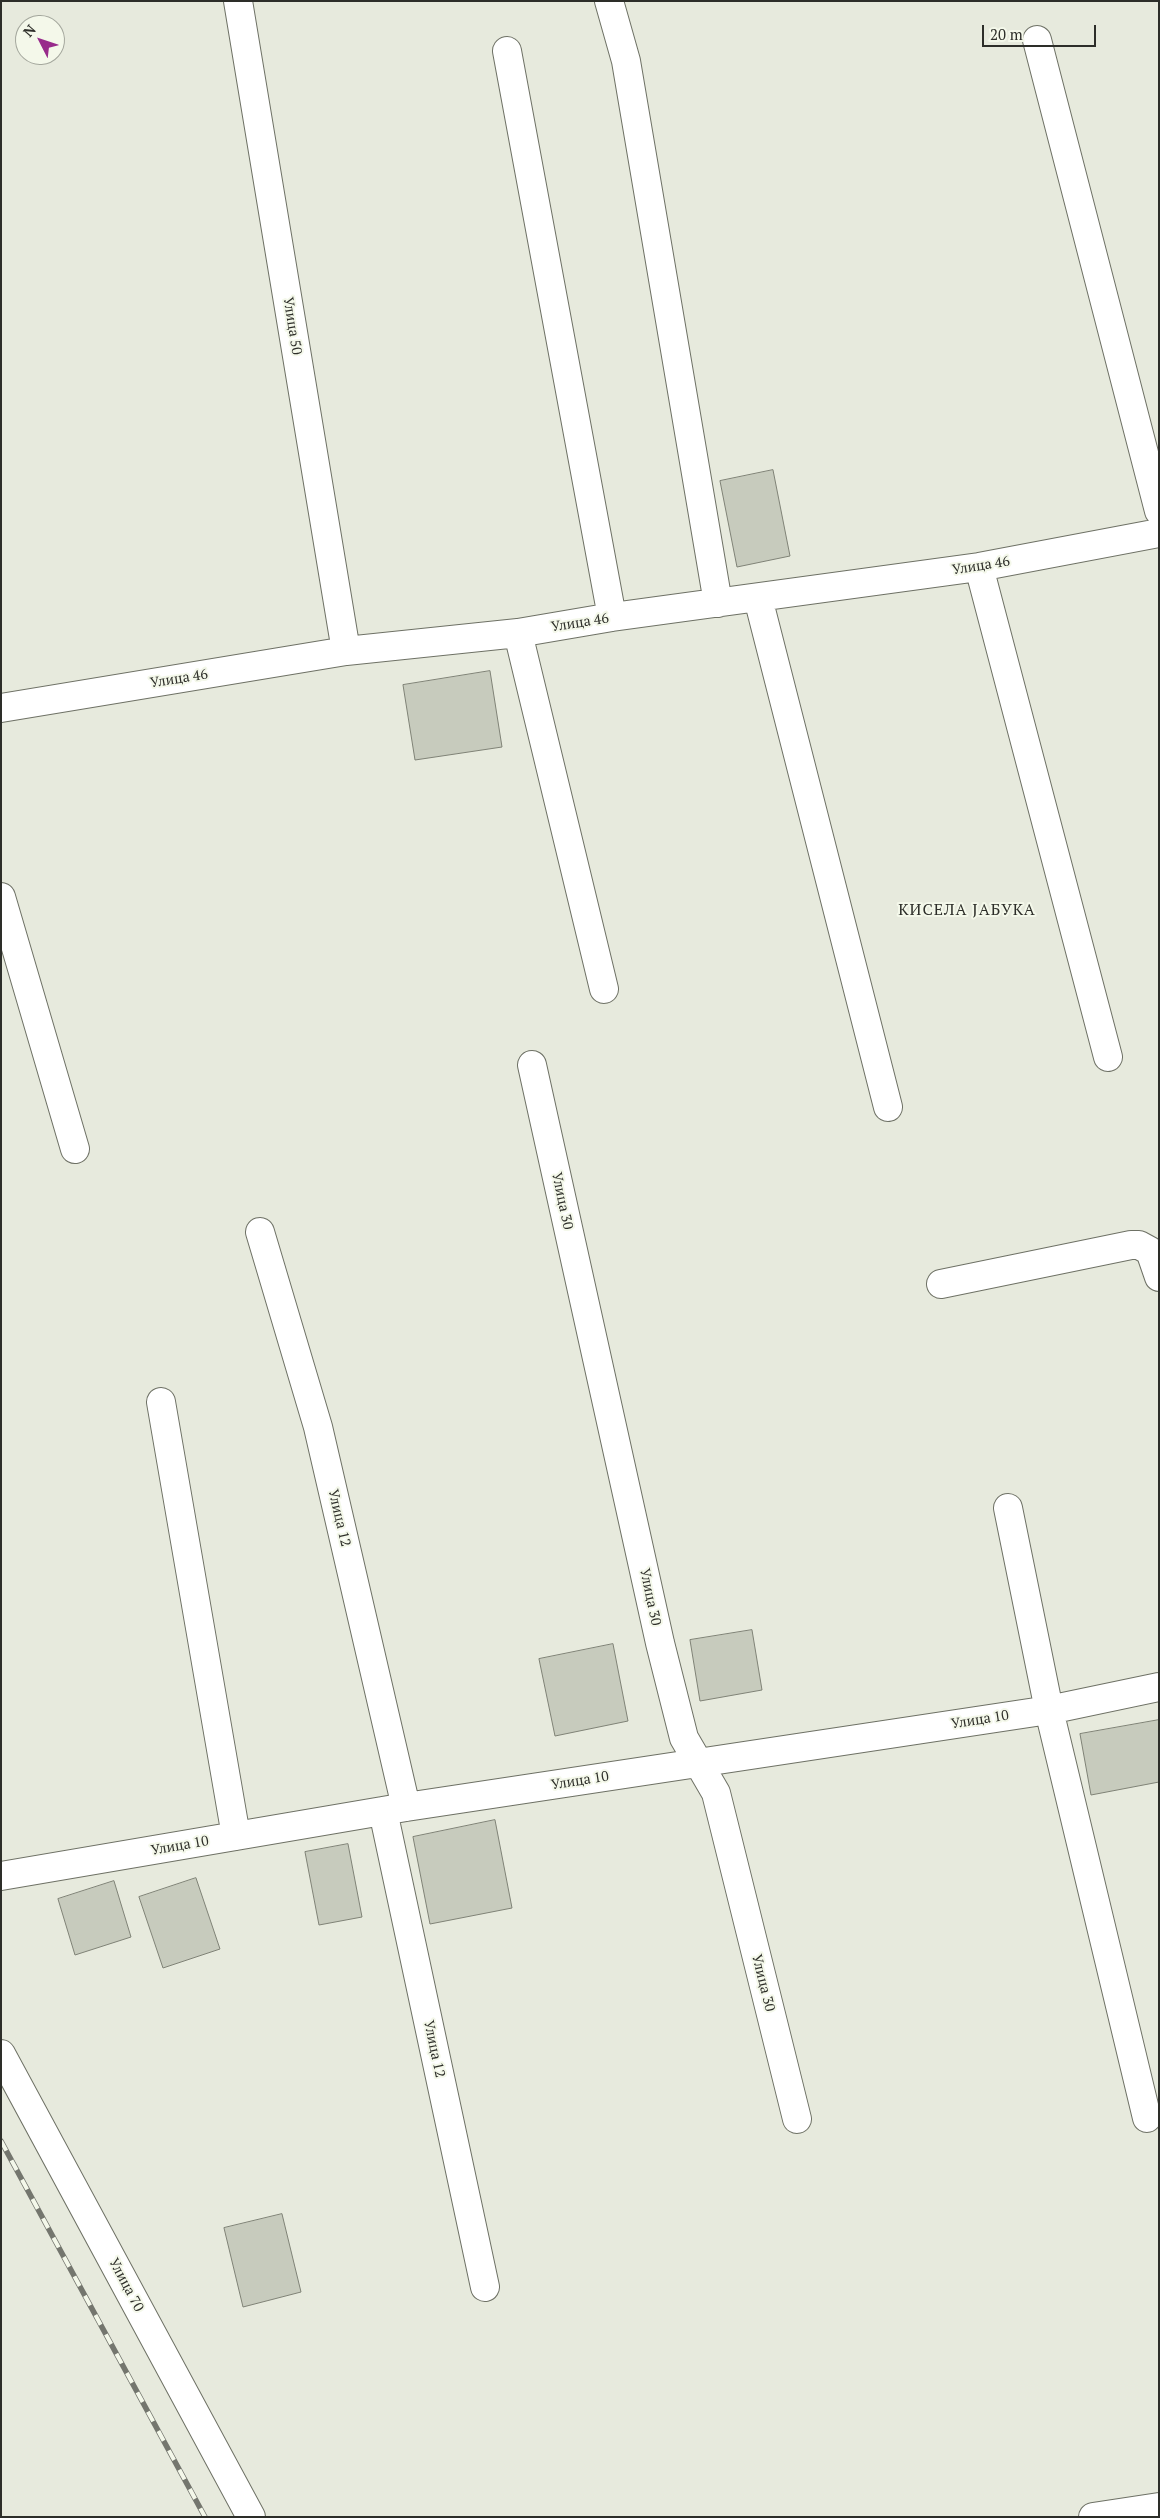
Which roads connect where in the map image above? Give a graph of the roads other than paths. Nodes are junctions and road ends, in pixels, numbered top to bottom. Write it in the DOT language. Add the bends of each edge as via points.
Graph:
graph roads {
  1 [pos="238,1"];
  2 [pos="609,1"];
  3 [pos="1037,40"];
  4 [pos="507,51"];
  5 [pos="1159,511"];
  6 [pos="1159,533"];
  7 [pos="979,567"];
  8 [pos="758,598"];
  9 [pos="718,603"];
  10 [pos="612,617"];
  11 [pos="518,633"];
  12 [pos="346,651"];
  13 [pos="1,708"];
  14 [pos="1,897"];
  15 [pos="604,989"];
  16 [pos="1108,1057"];
  17 [pos="532,1064"];
  18 [pos="888,1108"];
  19 [pos="75,1149"];
  20 [pos="260,1232"];
  21 [pos="1159,1277"];
  22 [pos="941,1284"];
  23 [pos="161,1402"];
  24 [pos="1008,1508"];
  25 [pos="1159,1687"];
  26 [pos="1049,1710"];
  27 [pos="697,1763"];
  28 [pos="394,1809"];
  29 [pos="236,1836"];
  30 [pos="1,1876"];
  31 [pos="1,2054"];
  32 [pos="1147,2118"];
  33 [pos="797,2119"];
  34 [pos="485,2287"];
  35 [pos="1159,2507"];
  36 [pos="251,2517"];
  37 [pos="1093,2517"];
  1 -- 12 [label="street, Улица 50"];
  2 -- 9 [label="street" via="626,61"];
  3 -- 5 [label="street"];
  4 -- 10 [label="street"];
  6 -- 7 [label="street, Улица 46"];
  7 -- 8 [label="street, Улица 46"];
  7 -- 16 [label="street"];
  8 -- 9 [label="street, Улица 46"];
  8 -- 18 [label="street"];
  9 -- 10 [label="street, Улица 46"];
  10 -- 11 [label="street, Улица 46"];
  11 -- 12 [label="street, Улица 46"];
  11 -- 15 [label="street"];
  12 -- 13 [label="street, Улица 46"];
  14 -- 19 [label="street"];
  17 -- 27 [label="street, Улица 30" via="660,1643 684,1738"];
  20 -- 28 [label="street, Улица 12" via="318,1427"];
  21 -- 22 [label="street" via="1150,1252 1139,1245 1130,1245"];
  23 -- 29 [label="street"];
  24 -- 26 [label="street"];
  25 -- 26 [label="street, Улица 10"];
  26 -- 27 [label="street, Улица 10"];
  26 -- 32 [label="street"];
  27 -- 28 [label="street, Улица 10"];
  27 -- 33 [label="street, Улица 30" via="716,1793"];
  28 -- 29 [label="street, Улица 10"];
  28 -- 34 [label="street, Улица 12"];
  29 -- 30 [label="street, Улица 10"];
  31 -- 36 [label="street, Улица 70"];
  35 -- 37 [label="street"];
}
